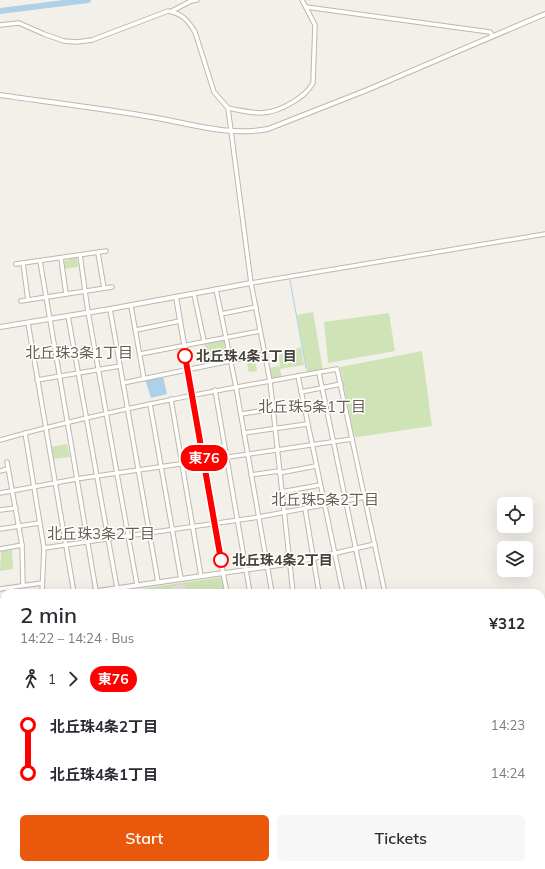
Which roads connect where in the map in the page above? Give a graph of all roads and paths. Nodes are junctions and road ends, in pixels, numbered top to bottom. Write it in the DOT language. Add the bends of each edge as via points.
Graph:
graph roads {
  1 [pos="197,0"];
  2 [pos="302,0"];
  3 [pos="306,7"];
  4 [pos="171,11"];
  5 [pos="545,14"];
  6 [pos="0,25"];
  7 [pos="493,36"];
  8 [pos="0,95"];
  9 [pos="228,108"];
  10 [pos="231,132"];
  11 [pos="545,234"];
  12 [pos="106,251"];
  13 [pos="98,253"];
  14 [pos="80,255"];
  15 [pos="61,258"];
  16 [pos="40,261"];
  17 [pos="23,263"];
  18 [pos="16,264"];
  19 [pos="251,282"];
  20 [pos="112,287"];
  21 [pos="104,288"];
  22 [pos="216,289"];
  23 [pos="85,290"];
  24 [pos="66,294"];
  25 [pos="194,294"];
  26 [pos="46,297"];
  27 [pos="176,297"];
  28 [pos="28,300"];
  29 [pos="21,301"];
  30 [pos="131,306"];
  31 [pos="256,307"];
  32 [pos="110,310"];
  33 [pos="88,312"];
  34 [pos="221,314"];
  35 [pos="68,316"];
  36 [pos="49,319"];
  37 [pos="180,322"];
  38 [pos="28,323"];
  39 [pos="0,327"];
  40 [pos="136,330"];
  41 [pos="260,331"];
  42 [pos="226,337"];
  43 [pos="204,341"];
  44 [pos="183,346"];
  45 [pos="140,354"];
  46 [pos="264,354"];
  47 [pos="231,362"];
  48 [pos="120,366"];
  49 [pos="98,369"];
  50 [pos="188,370"];
  51 [pos="78,372"];
  52 [pos="319,373"];
  53 [pos="59,376"];
  54 [pos="298,376"];
  55 [pos="144,379"];
  56 [pos="37,380"];
  57 [pos="270,381"];
  58 [pos="123,383"];
  59 [pos="341,384"];
  60 [pos="236,387"];
  61 [pos="322,388"];
  62 [pos="215,390"];
  63 [pos="301,392"];
  64 [pos="192,394"];
  65 [pos="171,399"];
  66 [pos="150,404"];
  67 [pos="128,408"];
  68 [pos="273,409"];
  69 [pos="107,413"];
  70 [pos="241,414"];
  71 [pos="86,418"];
  72 [pos="66,423"];
  73 [pos="307,424"];
  74 [pos="45,428"];
  75 [pos="274,429"];
  76 [pos="25,433"];
  77 [pos="244,433"];
  78 [pos="352,439"];
  79 [pos="0,440"];
  80 [pos="333,442"];
  81 [pos="312,445"];
  82 [pos="277,450"];
  83 [pos="248,454"];
  84 [pos="226,457"];
  85 [pos="204,460"];
  86 [pos="7,462"];
  87 [pos="182,463"];
  88 [pos="161,466"];
  89 [pos="316,466"];
  90 [pos="8,469"];
  91 [pos="139,470"];
  92 [pos="0,471"];
  93 [pos="279,472"];
  94 [pos="117,473"];
  95 [pos="251,475"];
  96 [pos="96,476"];
  97 [pos="76,479"];
  98 [pos="54,483"];
  99 [pos="320,485"];
  100 [pos="33,487"];
  101 [pos="13,491"];
  102 [pos="281,492"];
  103 [pos="0,494"];
  104 [pos="365,497"];
  105 [pos="345,501"];
  106 [pos="324,505"];
  107 [pos="16,508"];
  108 [pos="305,508"];
  109 [pos="0,510"];
  110 [pos="284,513"];
  111 [pos="259,517"];
  112 [pos="238,520"];
  113 [pos="39,523"];
  114 [pos="215,523"];
  115 [pos="19,526"];
  116 [pos="193,526"];
  117 [pos="0,529"];
  118 [pos="172,529"];
  119 [pos="150,533"];
  120 [pos="129,536"];
  121 [pos="108,539"];
  122 [pos="88,542"];
  123 [pos="375,544"];
  124 [pos="22,545"];
  125 [pos="65,546"];
  126 [pos="44,548"];
  127 [pos="0,549"];
  128 [pos="355,549"];
  129 [pos="335,554"];
  130 [pos="313,559"];
  131 [pos="289,564"];
  132 [pos="268,567"];
  133 [pos="246,570"];
  134 [pos="223,573"];
  135 [pos="201,576"];
  136 [pos="181,579"];
  137 [pos="158,582"];
  138 [pos="42,583"];
  139 [pos="23,585"];
  140 [pos="137,586"];
  141 [pos="117,588"];
  142 [pos="0,589"];
  143 [pos="42,589"];
  144 [pos="73,589"];
  145 [pos="96,589"];
  146 [pos="110,589"];
  147 [pos="226,589"];
  148 [pos="249,589"];
  149 [pos="271,589"];
  150 [pos="292,589"];
  151 [pos="318,589"];
  152 [pos="342,589"];
  153 [pos="364,589"];
  154 [pos="384,589"];
  1 -- 4 [label="street"];
  2 -- 3 [label="street"];
  3 -- 7 [label="street" via="490,32"];
  3 -- 9 [label="street" via="314,25 314,83 310,90 282,109 268,113 254,114"];
  4 -- 6 [label="street" via="92,40 77,42 50,36 19,22"];
  4 -- 9 [label="street" via="190,23 214,92"];
  5 -- 7 [label="street"];
  7 -- 10 [label="street" via="268,129"];
  8 -- 10 [label="street" via="146,116"];
  9 -- 10 [label="street"];
  10 -- 19 [label="street"];
  11 -- 19 [label="street"];
  12 -- 13 [label="street"];
  13 -- 14 [label="street"];
  13 -- 21 [label="street"];
  14 -- 15 [label="street"];
  14 -- 23 [label="street"];
  15 -- 16 [label="street"];
  15 -- 24 [label="street"];
  16 -- 17 [label="street"];
  16 -- 26 [label="street"];
  17 -- 18 [label="street"];
  17 -- 28 [label="street"];
  19 -- 22 [label="street"];
  19 -- 31 [label="street"];
  20 -- 21 [label="street"];
  21 -- 23 [label="street"];
  22 -- 25 [label="street"];
  22 -- 34 [label="street"];
  23 -- 24 [label="street"];
  23 -- 33 [label="street"];
  24 -- 26 [label="street"];
  25 -- 27 [label="street"];
  25 -- 43 [label="street"];
  26 -- 28 [label="street"];
  26 -- 36 [label="street"];
  27 -- 30 [label="street"];
  27 -- 37 [label="street"];
  28 -- 29 [label="street"];
  30 -- 32 [label="street"];
  30 -- 40 [label="street"];
  31 -- 34 [label="street"];
  31 -- 41 [label="street"];
  32 -- 33 [label="street"];
  32 -- 48 [label="street"];
  33 -- 35 [label="street"];
  33 -- 49 [label="street"];
  34 -- 42 [label="street"];
  35 -- 36 [label="street"];
  35 -- 51 [label="street"];
  36 -- 38 [label="street"];
  36 -- 53 [label="street"];
  37 -- 40 [label="street"];
  37 -- 44 [label="street"];
  38 -- 39 [label="street"];
  38 -- 56 [label="street"];
  40 -- 45 [label="street"];
  41 -- 42 [label="street"];
  41 -- 46 [label="street"];
  42 -- 43 [label="street"];
  42 -- 47 [label="street"];
  43 -- 44 [label="street"];
  44 -- 45 [label="street"];
  44 -- 50 [label="street"];
  45 -- 55 [label="street"];
  46 -- 47 [label="street"];
  46 -- 57 [label="street"];
  47 -- 50 [label="street"];
  47 -- 60 [label="street"];
  48 -- 49 [label="street"];
  48 -- 58 [label="street"];
  49 -- 51 [label="street"];
  49 -- 69 [label="street"];
  50 -- 55 [label="street"];
  50 -- 64 [label="street"];
  51 -- 53 [label="street"];
  51 -- 71 [label="street"];
  52 -- 54 [label="street"];
  52 -- 59 [label="street" via="337,369"];
  52 -- 61 [label="street"];
  53 -- 56 [label="street"];
  53 -- 72 [label="street"];
  54 -- 57 [label="street"];
  54 -- 63 [label="street"];
  55 -- 58 [label="street"];
  56 -- 74 [label="street"];
  57 -- 60 [label="street"];
  57 -- 68 [label="street"];
  58 -- 67 [label="street"];
  59 -- 61 [label="street"];
  59 -- 78 [label="street"];
  60 -- 62 [label="street"];
  60 -- 70 [label="street"];
  61 -- 63 [label="street"];
  61 -- 80 [label="street"];
  62 -- 64 [label="street"];
  62 -- 84 [label="street"];
  63 -- 73 [label="street"];
  64 -- 65 [label="street"];
  64 -- 85 [label="street"];
  65 -- 66 [label="street"];
  65 -- 87 [label="street"];
  66 -- 67 [label="street"];
  66 -- 88 [label="street"];
  67 -- 69 [label="street"];
  67 -- 91 [label="street"];
  68 -- 70 [label="street"];
  68 -- 75 [label="street"];
  69 -- 71 [label="street"];
  69 -- 94 [label="street"];
  70 -- 77 [label="street"];
  71 -- 72 [label="street"];
  71 -- 96 [label="street"];
  72 -- 74 [label="street"];
  72 -- 97 [label="street"];
  73 -- 75 [label="street"];
  73 -- 81 [label="street"];
  74 -- 76 [label="street"];
  74 -- 98 [label="street"];
  75 -- 77 [label="street"];
  75 -- 82 [label="street"];
  76 -- 79 [label="street"];
  76 -- 100 [label="street"];
  77 -- 83 [label="street"];
  78 -- 80 [label="street"];
  78 -- 104 [label="street"];
  80 -- 81 [label="street"];
  80 -- 105 [label="street"];
  81 -- 82 [label="street"];
  81 -- 89 [label="street"];
  82 -- 83 [label="street"];
  82 -- 93 [label="street"];
  83 -- 84 [label="street"];
  83 -- 95 [label="street"];
  84 -- 85 [label="street"];
  84 -- 112 [label="street"];
  85 -- 87 [label="street"];
  85 -- 114 [label="street"];
  86 -- 90 [label="street"];
  87 -- 88 [label="street"];
  87 -- 116 [label="street"];
  88 -- 91 [label="street"];
  88 -- 118 [label="street"];
  89 -- 93 [label="street"];
  89 -- 99 [label="street"];
  90 -- 92 [label="street"];
  90 -- 101 [label="street"];
  91 -- 94 [label="street"];
  91 -- 119 [label="street"];
  93 -- 95 [label="street"];
  93 -- 102 [label="street"];
  94 -- 96 [label="street"];
  94 -- 120 [label="street"];
  95 -- 111 [label="street"];
  96 -- 97 [label="street"];
  96 -- 121 [label="street"];
  97 -- 98 [label="street"];
  97 -- 122 [label="street"];
  98 -- 100 [label="street"];
  98 -- 125 [label="street"];
  99 -- 102 [label="street"];
  99 -- 106 [label="street"];
  100 -- 101 [label="street"];
  100 -- 113 [label="street"];
  101 -- 103 [label="street"];
  101 -- 107 [label="street"];
  102 -- 110 [label="street"];
  104 -- 105 [label="street"];
  104 -- 123 [label="street"];
  105 -- 106 [label="street"];
  105 -- 128 [label="street"];
  106 -- 108 [label="street"];
  106 -- 129 [label="street"];
  107 -- 109 [label="street"];
  107 -- 115 [label="street"];
  108 -- 110 [label="street"];
  108 -- 130 [label="street"];
  110 -- 111 [label="street"];
  110 -- 131 [label="street"];
  111 -- 112 [label="street"];
  111 -- 132 [label="street"];
  112 -- 114 [label="street"];
  112 -- 133 [label="street"];
  113 -- 115 [label="street"];
  113 -- 126 [label="street"];
  114 -- 116 [label="street"];
  114 -- 134 [label="street"];
  115 -- 117 [label="street"];
  115 -- 124 [label="street"];
  116 -- 118 [label="street"];
  116 -- 135 [label="street"];
  118 -- 119 [label="street"];
  118 -- 136 [label="street"];
  119 -- 120 [label="street"];
  119 -- 137 [label="street"];
  120 -- 121 [label="street"];
  120 -- 140 [label="street"];
  121 -- 122 [label="street"];
  121 -- 141 [label="street"];
  122 -- 125 [label="street"];
  122 -- 145 [label="street"];
  123 -- 128 [label="street"];
  123 -- 154 [label="street"];
  124 -- 127 [label="street"];
  124 -- 139 [label="street"];
  125 -- 126 [label="street"];
  125 -- 144 [label="street"];
  126 -- 138 [label="street"];
  128 -- 129 [label="street"];
  128 -- 153 [label="street"];
  129 -- 130 [label="street"];
  129 -- 152 [label="street"];
  130 -- 131 [label="street"];
  130 -- 151 [label="street"];
  131 -- 132 [label="street"];
  131 -- 150 [label="street"];
  132 -- 133 [label="street"];
  132 -- 149 [label="street"];
  133 -- 134 [label="street"];
  133 -- 148 [label="street"];
  134 -- 135 [label="street"];
  134 -- 147 [label="street"];
  135 -- 136 [label="street"];
  136 -- 137 [label="street"];
  137 -- 140 [label="street"];
  138 -- 139 [label="street"];
  138 -- 143 [label="street"];
  139 -- 142 [label="street"];
  140 -- 141 [label="street"];
  141 -- 146 [label="street"];
}
